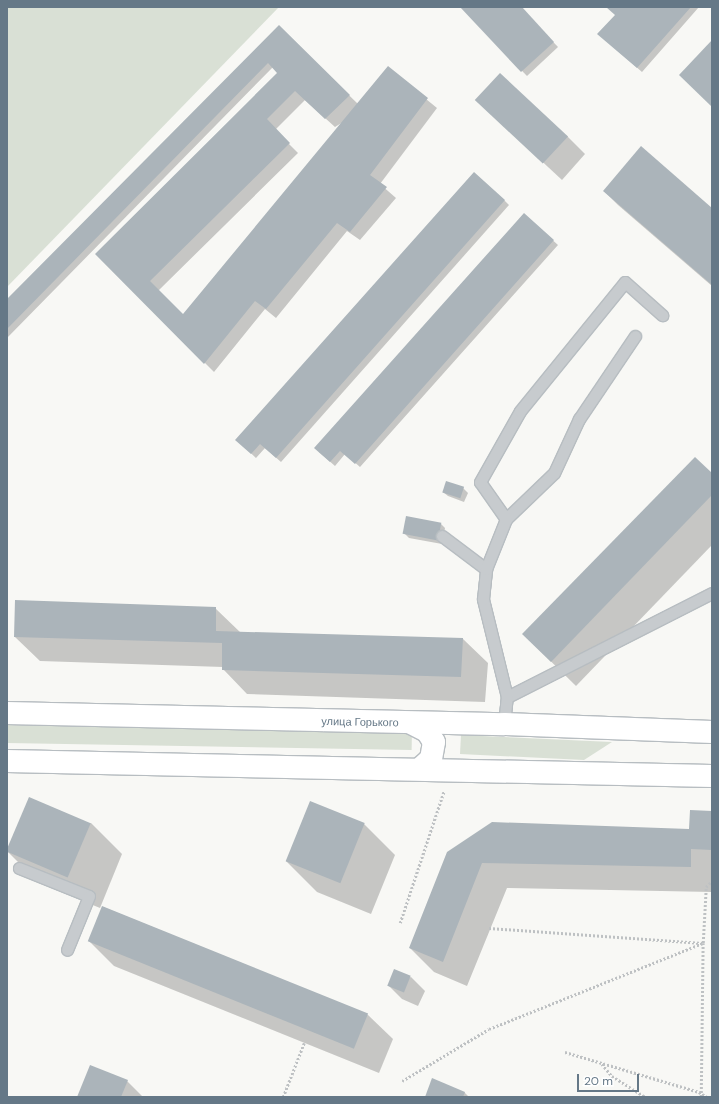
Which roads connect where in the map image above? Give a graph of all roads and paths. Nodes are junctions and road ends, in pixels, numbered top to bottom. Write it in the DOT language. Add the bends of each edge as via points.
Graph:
graph roads {
  1 [pos="662,315"];
  2 [pos="635,336"];
  3 [pos="506,519"];
  4 [pos="442,536"];
  5 [pos="486,569"];
  6 [pos="712,593"];
  7 [pos="507,697"];
  8 [pos="7,714"];
  9 [pos="411,723"];
  10 [pos="504,724"];
  11 [pos="712,732"];
  12 [pos="7,761"];
  13 [pos="420,769"];
  14 [pos="712,776"];
  15 [pos="444,786"];
  16 [pos="19,868"];
  17 [pos="712,881"];
  18 [pos="400,923"];
  19 [pos="489,928"];
  20 [pos="703,943"];
  21 [pos="67,950"];
  22 [pos="304,1043"];
  23 [pos="565,1052"];
  24 [pos="602,1063"];
  25 [pos="402,1081"];
  26 [pos="700,1092"];
  27 [pos="283,1097"];
  28 [pos="646,1097"];
  29 [pos="701,1097"];
  30 [pos="707,1097"];
  1 -- 3 [label="lane" via="625,282 520,411 480,482"];
  2 -- 3 [label="lane" via="579,419 554,473"];
  3 -- 5 [label="lane"];
  4 -- 5 [label="lane"];
  5 -- 7 [label="lane" via="483,599"];
  6 -- 7 [label="lane"];
  7 -- 10 [label="lane"];
  8 -- 9 [label="main road, улица Горького"];
  9 -- 10 [label="main road, улица Горького"];
  9 -- 13 [label="main road" via="427,731 434,742 431,759"];
  10 -- 11 [label="main road, улица Горького"];
  12 -- 13 [label="main road"];
  13 -- 14 [label="main road"];
  15 -- 18 [label="path"];
  16 -- 21 [label="lane" via="89,896"];
  17 -- 20 [label="path" via="706,887"];
  19 -- 20 [label="path"];
  20 -- 25 [label="path" via="489,1029"];
  20 -- 26 [label="path"];
  22 -- 27 [label="path"];
  23 -- 24 [label="path"];
  24 -- 26 [label="path"];
  24 -- 28 [label="path" via="612,1076"];
  26 -- 29 [label="path"];
  26 -- 30 [label="path"];
}
